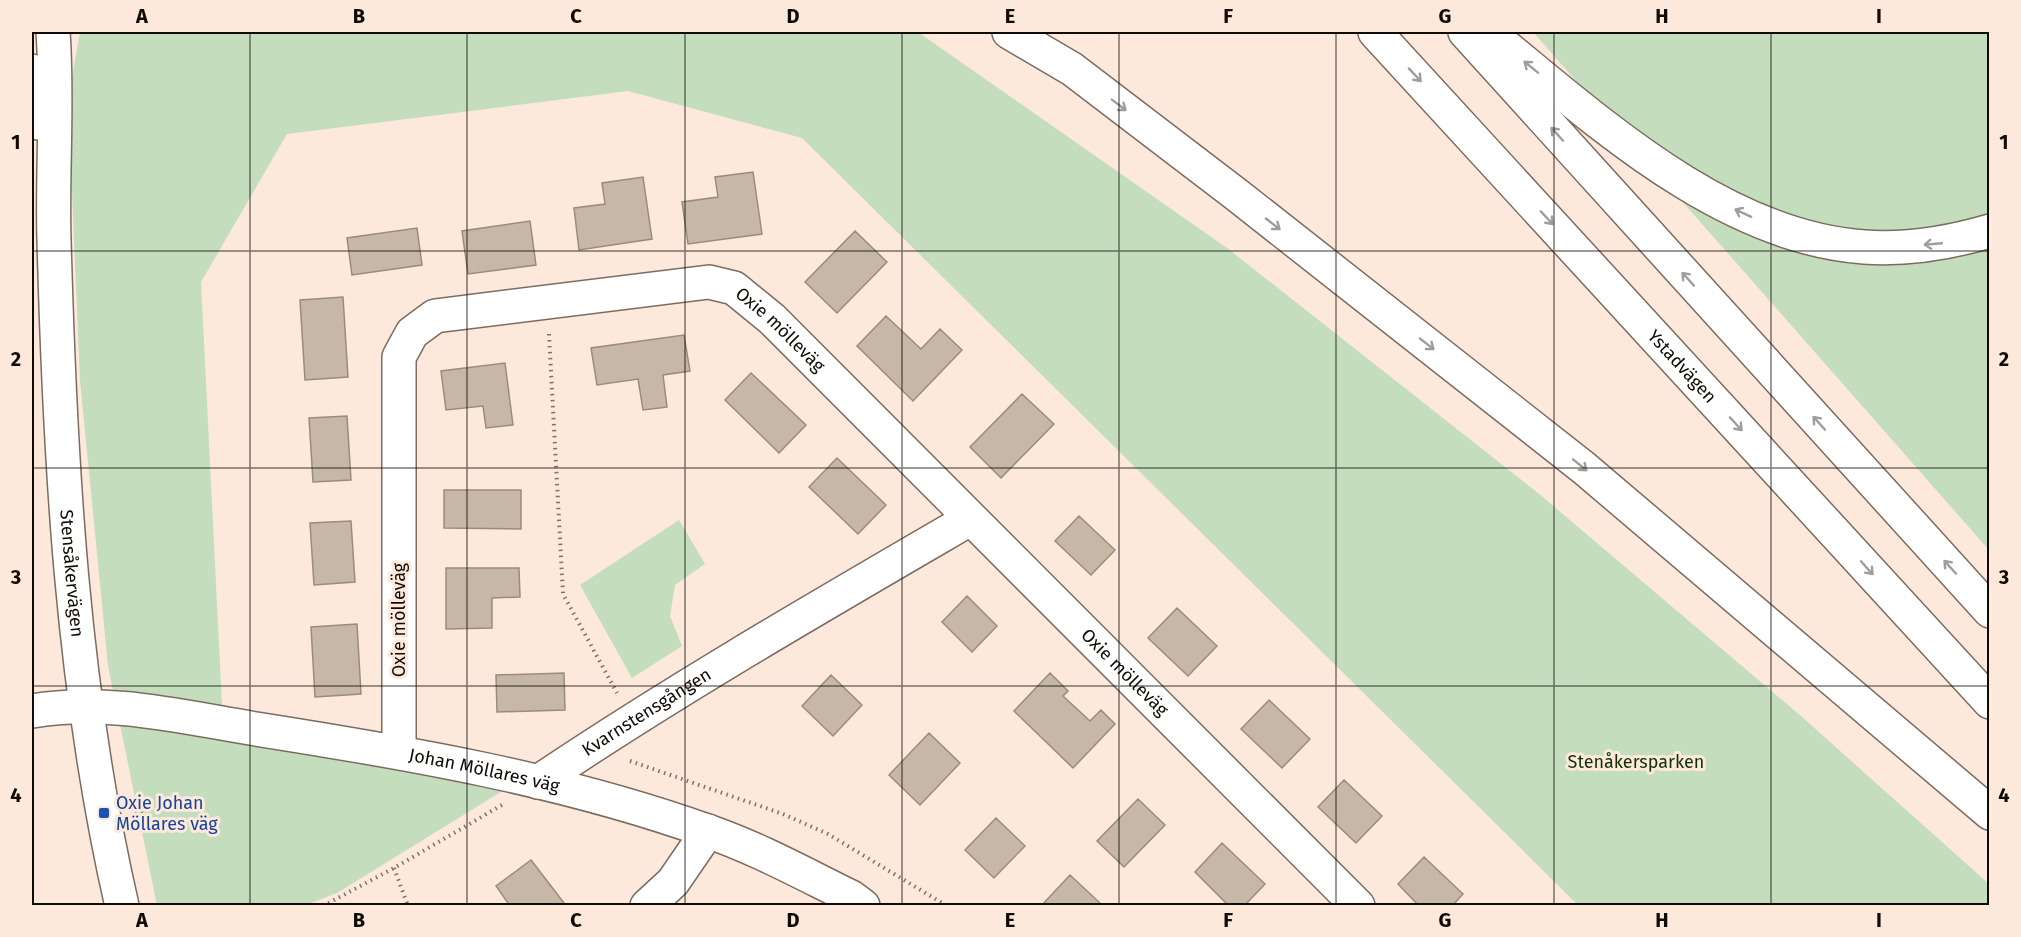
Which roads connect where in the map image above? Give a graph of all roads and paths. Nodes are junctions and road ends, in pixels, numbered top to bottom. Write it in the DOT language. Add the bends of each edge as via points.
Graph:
graph roads {
  1 [pos="68,32"];
  2 [pos="1009,32"];
  3 [pos="1037,32"];
  4 [pos="1375,32"];
  5 [pos="1465,32"];
  6 [pos="1488,32"];
  7 [pos="46,55"];
  8 [pos="1072,69"];
  9 [pos="1989,231"];
  10 [pos="548,303"];
  11 [pos="970,519"];
  12 [pos="1989,611"];
  13 [pos="1989,702"];
  14 [pos="86,708"];
  15 [pos="32,711"];
  16 [pos="632,721"];
  17 [pos="599,741"];
  18 [pos="399,751"];
  19 [pos="538,782"];
  20 [pos="145,811"];
  21 [pos="131,813"];
  22 [pos="1989,813"];
  23 [pos="708,831"];
  24 [pos="394,868"];
  25 [pos="122,906"];
  26 [pos="323,906"];
  27 [pos="408,906"];
  28 [pos="647,906"];
  29 [pos="863,906"];
  30 [pos="947,906"];
  31 [pos="1358,906"];
  1 -- 7 [label="main road, Stensåkervägen"];
  2 -- 8 [label="main road"];
  3 -- 8 [label="main road"];
  4 -- 13 [label="main road, Ystadvägen, one-way"];
  12 -- 5 [label="main road, one-way"];
  9 -- 6 [label="main road, one-way" via="1953,242 1864,247 1770,225 1729,206 1627,144"];
  7 -- 14 [label="main road, Stensåkervägen" via="67,537"];
  8 -- 22 [label="main road, one-way" via="1584,468"];
  10 -- 11 [label="main road, Oxie mölleväg" via="709,282 734,288 772,319"];
  10 -- 16 [label="path" via="563,594"];
  10 -- 18 [label="main road, Oxie mölleväg" via="435,316 412,333 399,357"];
  11 -- 16 [label="main road, Kvarnstensgången"];
  11 -- 31 [label="main road, Oxie mölleväg"];
  14 -- 15 [label="main road, Johan Möllares väg"];
  14 -- 18 [label="main road, Johan Möllares väg" via="113,706"];
  14 -- 25 [label="main road, Stensåkervägen"];
  16 -- 17 [label="main road, Kvarnstensgången"];
  17 -- 19 [label="main road, Kvarnstensgången"];
  17 -- 30 [label="path" via="628,760 773,810 828,834"];
  18 -- 19 [label="main road, Johan Möllares väg"];
  19 -- 23 [label="main road, Johan Möllares väg" via="606,798"];
  19 -- 24 [label="path"];
  20 -- 21 [label="path"];
  23 -- 28 [label="main road" via="674,882"];
  23 -- 29 [label="main road, Johan Möllares väg" via="763,853"];
  24 -- 26 [label="path"];
  24 -- 27 [label="path"];
}
